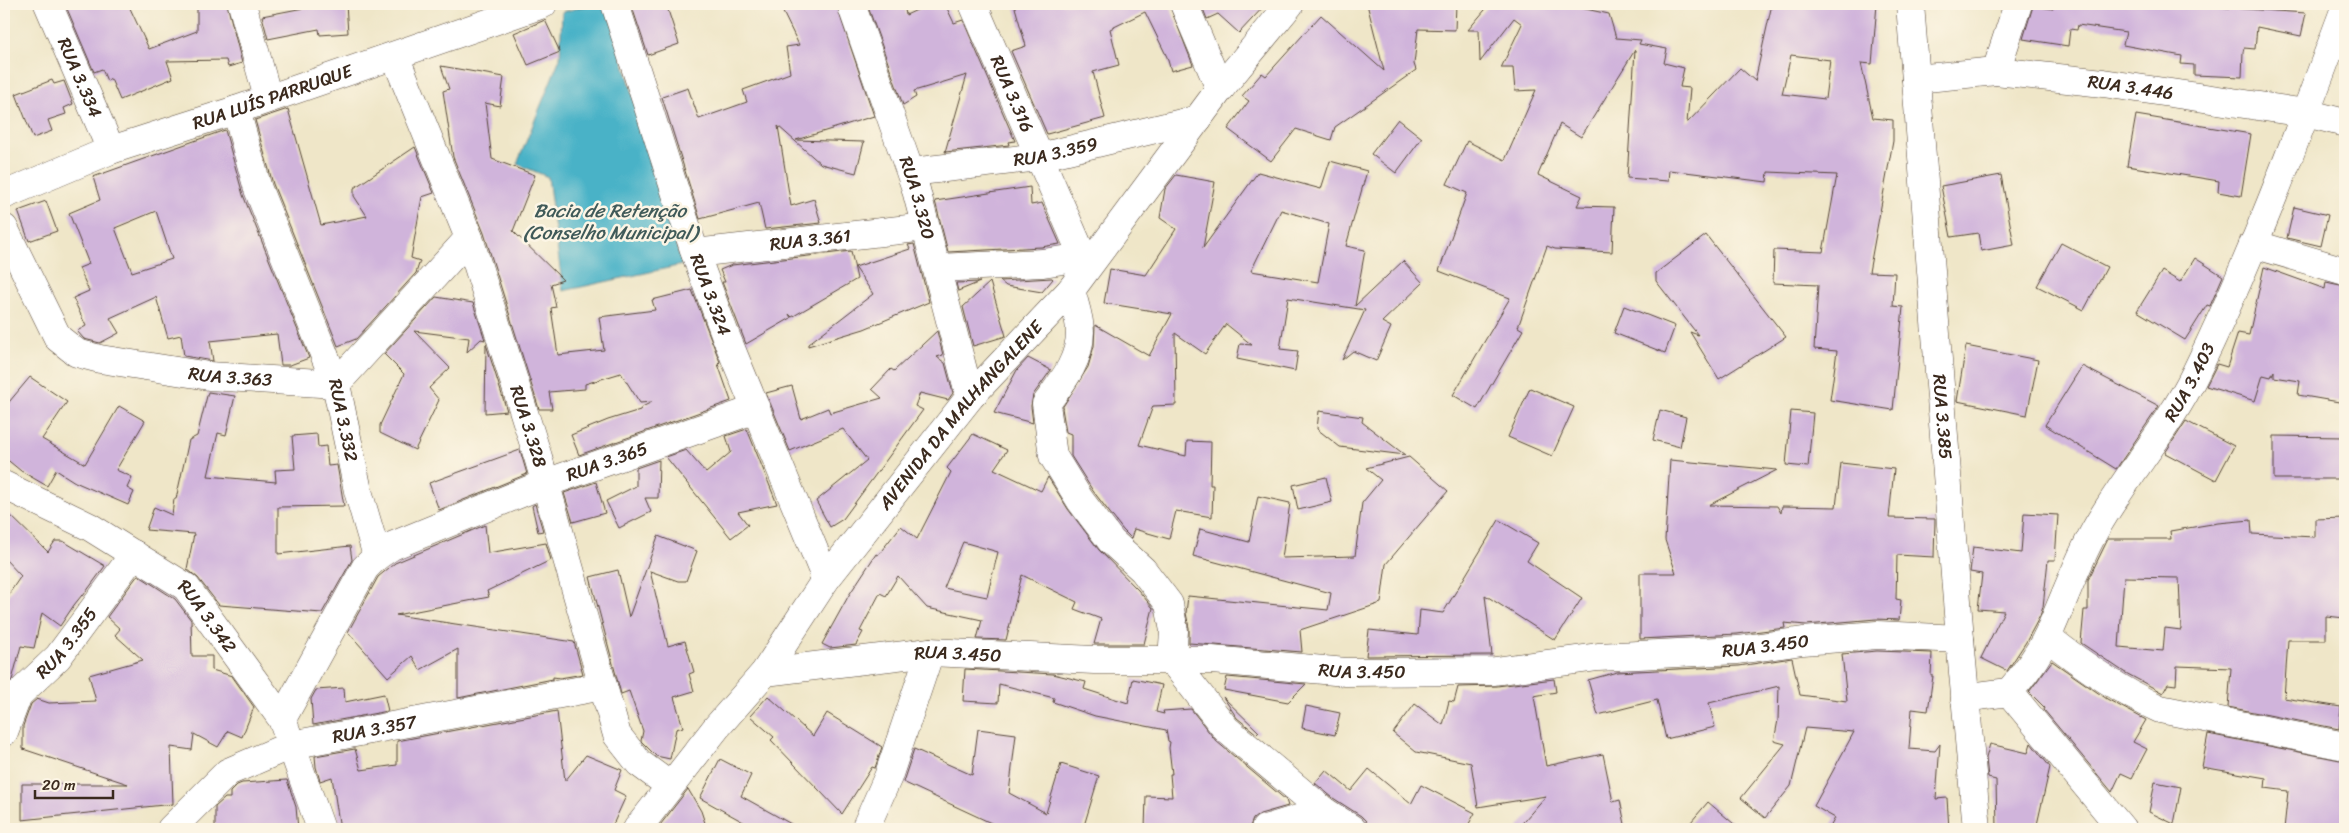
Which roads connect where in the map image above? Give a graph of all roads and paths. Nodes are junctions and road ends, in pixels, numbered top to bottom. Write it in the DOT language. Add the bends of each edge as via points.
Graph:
graph roads {
  1 [pos="48,4"];
  2 [pos="242,4"];
  3 [pos="543,4"];
  4 [pos="615,4"];
  5 [pos="852,4"];
  6 [pos="973,4"];
  7 [pos="1184,4"];
  8 [pos="1290,4"];
  9 [pos="1910,4"];
  10 [pos="2018,4"];
  11 [pos="2345,8"];
  12 [pos="483,13"];
  13 [pos="395,56"];
  14 [pos="1996,71"];
  15 [pos="1916,79"];
  16 [pos="1220,89"];
  17 [pos="268,98"];
  18 [pos="236,110"];
  19 [pos="2306,113"];
  20 [pos="1198,120"];
  21 [pos="2345,123"];
  22 [pos="111,150"];
  23 [pos="1038,157"];
  24 [pos="911,172"];
  25 [pos="4,195"];
  26 [pos="926,227"];
  27 [pos="4,228"];
  28 [pos="469,238"];
  29 [pos="2254,244"];
  30 [pos="695,253"];
  31 [pos="1086,260"];
  32 [pos="937,268"];
  33 [pos="2345,271"];
  34 [pos="1072,290"];
  35 [pos="336,384"];
  36 [pos="970,397"];
  37 [pos="756,409"];
  38 [pos="546,483"];
  39 [pos="4,486"];
  40 [pos="134,554"];
  41 [pos="377,556"];
  42 [pos="826,579"];
  43 [pos="2047,637"];
  44 [pos="1960,639"];
  45 [pos="930,652"];
  46 [pos="1172,660"];
  47 [pos="765,672"];
  48 [pos="604,686"];
  49 [pos="2009,692"];
  50 [pos="11,693"];
  51 [pos="1965,700"];
  52 [pos="282,719"];
  53 [pos="4,732"];
  54 [pos="291,745"];
  55 [pos="2345,746"];
  56 [pos="669,786"];
  57 [pos="1324,811"];
  58 [pos="171,829"];
  59 [pos="321,829"];
  60 [pos="637,829"];
  61 [pos="865,829"];
  62 [pos="1265,829"];
  63 [pos="1352,829"];
  64 [pos="1977,829"];
  65 [pos="2122,829"];
  1 -- 22 [label="street, RUA 3.334"];
  2 -- 17 [label="street"];
  3 -- 12 [label="street, RUA LUÍS PARRUQUE"];
  4 -- 30 [label="street, RUA 3.324"];
  5 -- 24 [label="street, RUA 3.320"];
  6 -- 23 [label="street, RUA 3.316"];
  7 -- 16 [label="street"];
  8 -- 16 [label="street, AVENIDA DA MALHANGALENE"];
  9 -- 15 [label="street, RUA 3.385"];
  10 -- 14 [label="street"];
  11 -- 19 [label="street, RUA 3.403"];
  12 -- 13 [label="street, RUA LUÍS PARRUQUE"];
  13 -- 17 [label="street, RUA LUÍS PARRUQUE"];
  13 -- 28 [label="street, RUA 3.328"];
  14 -- 15 [label="street, RUA 3.446"];
  14 -- 19 [label="street, RUA 3.446"];
  15 -- 44 [label="street, RUA 3.385"];
  16 -- 20 [label="street, AVENIDA DA MALHANGALENE"];
  17 -- 18 [label="street, RUA LUÍS PARRUQUE"];
  18 -- 22 [label="street, RUA LUÍS PARRUQUE"];
  18 -- 35 [label="street, RUA 3.332" via="258,189"];
  19 -- 21 [label="street, RUA 3.446"];
  19 -- 29 [label="street, RUA 3.403"];
  20 -- 23 [label="street, RUA 3.359"];
  20 -- 31 [label="street, AVENIDA DA MALHANGALENE"];
  22 -- 25 [label="street, RUA LUÍS PARRUQUE"];
  23 -- 24 [label="street, RUA 3.359"];
  23 -- 31 [label="street, RUA 3.316"];
  24 -- 26 [label="street, RUA 3.320"];
  26 -- 30 [label="street, RUA 3.361"];
  26 -- 32 [label="street, RUA 3.320"];
  27 -- 35 [label="street, RUA 3.363" via="58,338 77,353 208,376"];
  28 -- 35 [label="street"];
  28 -- 38 [label="street, RUA 3.328"];
  29 -- 33 [label="street"];
  29 -- 43 [label="street, RUA 3.403" via="2173,416 2108,507 2088,543"];
  30 -- 37 [label="street, RUA 3.324"];
  31 -- 32 [label="street"];
  31 -- 34 [label="street, AVENIDA DA MALHANGALENE"];
  32 -- 36 [label="street, RUA 3.320"];
  34 -- 36 [label="street, AVENIDA DA MALHANGALENE"];
  34 -- 46 [label="street" via="1080,331 1078,348 1073,366 1046,404 1054,456 1080,500 1111,541 1143,570 1169,604 1174,631"];
  35 -- 41 [label="street, RUA 3.332" via="358,492"];
  36 -- 42 [label="street, AVENIDA DA MALHANGALENE"];
  37 -- 38 [label="street, RUA 3.365"];
  37 -- 42 [label="street, RUA 3.324"];
  38 -- 41 [label="street, RUA 3.365" via="392,546"];
  38 -- 48 [label="street, RUA 3.328"];
  39 -- 40 [label="street, RUA 3.342" via="90,527"];
  40 -- 50 [label="street, RUA 3.355" via="58,657"];
  40 -- 52 [label="street, RUA 3.342" via="186,587"];
  41 -- 52 [label="street" via="365,568"];
  42 -- 47 [label="street, AVENIDA DA MALHANGALENE"];
  43 -- 49 [label="street, RUA 3.403" via="2029,668"];
  43 -- 55 [label="street" via="2084,664 2160,709"];
  44 -- 46 [label="street, RUA 3.450" via="1877,635 1738,650 1598,658 1495,671 1346,672 1212,660"];
  44 -- 51 [label="street, RUA 3.385"];
  45 -- 46 [label="street, RUA 3.450" via="1094,660"];
  45 -- 47 [label="street, RUA 3.450"];
  45 -- 61 [label="street" via="888,777"];
  46 -- 57 [label="street" via="1226,729"];
  47 -- 56 [label="street, AVENIDA DA MALHANGALENE"];
  48 -- 54 [label="street, RUA 3.357"];
  48 -- 56 [label="street, RUA 3.328" via="618,735 639,763"];
  49 -- 51 [label="street"];
  49 -- 65 [label="street"];
  50 -- 53 [label="street, RUA 3.355"];
  51 -- 64 [label="street, RUA 3.385"];
  52 -- 54 [label="street, RUA 3.342"];
  54 -- 58 [label="street, RUA 3.357" via="228,772"];
  54 -- 59 [label="street, RUA 3.342"];
  56 -- 60 [label="street, AVENIDA DA MALHANGALENE"];
  57 -- 62 [label="street"];
  57 -- 63 [label="street"];
}
